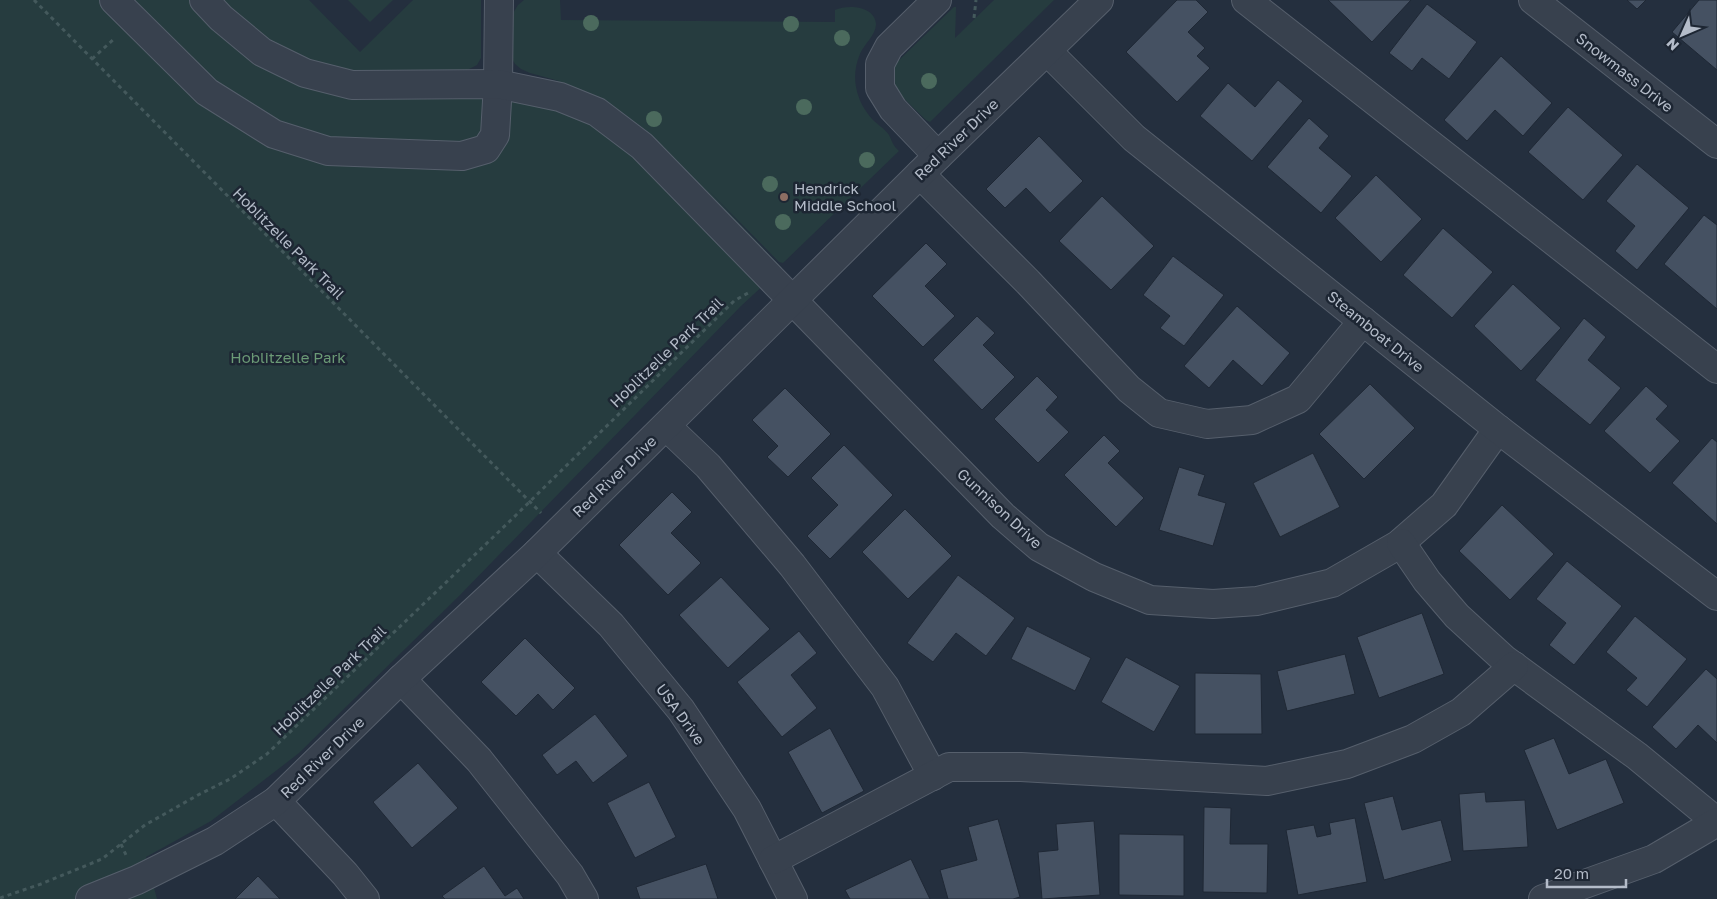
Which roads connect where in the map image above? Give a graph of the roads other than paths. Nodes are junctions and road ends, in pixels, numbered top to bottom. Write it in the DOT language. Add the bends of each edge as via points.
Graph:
graph roads {
  1 [pos="204,0"];
  2 [pos="499,0"];
  3 [pos="1099,0"];
  4 [pos="1246,0"];
  5 [pos="1533,0"];
  6 [pos="120,2"];
  7 [pos="923,4"];
  8 [pos="1047,51"];
  9 [pos="498,84"];
  10 [pos="1717,144"];
  11 [pos="929,165"];
  12 [pos="793,299"];
  13 [pos="1363,321"];
  14 [pos="1717,369"];
  15 [pos="666,426"];
  16 [pos="1498,429"];
  17 [pos="1401,543"];
  18 [pos="537,553"];
  19 [pos="1717,596"];
  20 [pos="1514,666"];
  21 [pos="401,679"];
  22 [pos="933,776"];
  23 [pos="276,801"];
  24 [pos="1717,822"];
  25 [pos="773,860"];
  26 [pos="90,899"];
  27 [pos="365,899"];
  28 [pos="584,899"];
  29 [pos="793,899"];
  30 [pos="1543,899"];
  1 -- 9 [label="street, Gunnison Drive" via="262,52 305,73 352,85"];
  2 -- 9 [label="street"];
  3 -- 8 [label="street, Red River Drive"];
  4 -- 14 [label="street"];
  5 -- 10 [label="street, Snowmass Drive"];
  6 -- 9 [label="street" via="207,92 274,134 328,152 462,156 486,149 495,135"];
  7 -- 11 [label="street" via="889,47 880,64 880,88"];
  8 -- 11 [label="street, Red River Drive"];
  8 -- 13 [label="street, Steamboat Drive" via="1134,138"];
  9 -- 12 [label="street, Gunnison Drive" via="560,97 597,112 642,146"];
  11 -- 12 [label="street, Red River Drive"];
  11 -- 13 [label="street" via="1028,282 1129,389 1159,413 1207,424 1252,420 1298,399"];
  12 -- 15 [label="street, Red River Drive"];
  12 -- 17 [label="street, Gunnison Drive" via="1003,516 1039,547 1094,577 1150,600 1213,604 1257,601 1332,583"];
  13 -- 16 [label="street, Steamboat Drive"];
  15 -- 18 [label="street, Red River Drive"];
  15 -- 22 [label="street" via="714,473 792,565 885,687"];
  16 -- 17 [label="street, Gunnison Drive" via="1444,505"];
  16 -- 19 [label="street, Steamboat Drive"];
  17 -- 20 [label="street" via="1427,582 1457,616"];
  18 -- 21 [label="street, Red River Drive"];
  18 -- 25 [label="street, USA Drive" via="611,625 681,710 746,809"];
  20 -- 22 [label="street" via="1461,712 1413,739 1347,764 1267,781 1021,767 949,767"];
  20 -- 24 [label="street" via="1637,756"];
  21 -- 23 [label="street, Red River Drive"];
  21 -- 28 [label="street" via="479,760 570,875"];
  22 -- 25 [label="street"];
  23 -- 26 [label="street, Red River Drive" via="215,841 137,880"];
  23 -- 27 [label="street"];
  24 -- 30 [label="street" via="1654,859"];
  25 -- 29 [label="street, USA Drive"];
}
